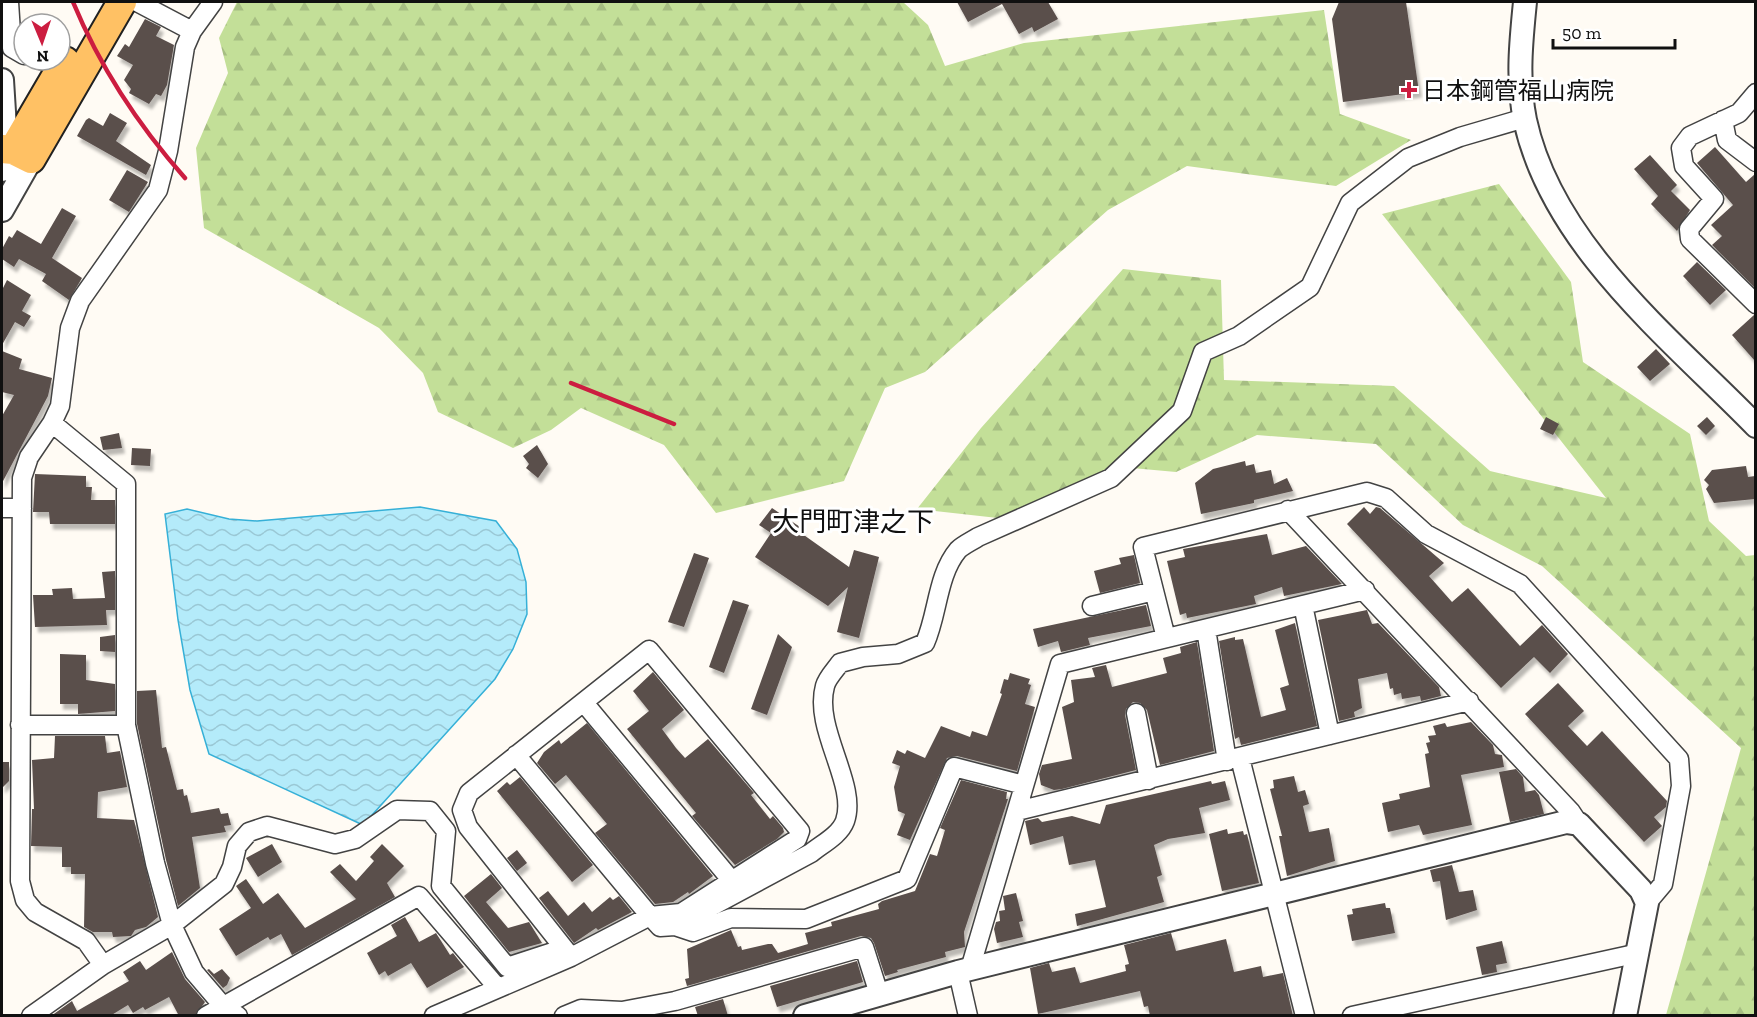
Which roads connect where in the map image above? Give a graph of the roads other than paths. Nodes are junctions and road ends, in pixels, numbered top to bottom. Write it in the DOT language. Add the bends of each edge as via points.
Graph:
graph roads {
  1 [pos="9,2"];
  2 [pos="100,2"];
  3 [pos="122,2"];
  4 [pos="137,2"];
  5 [pos="213,2"];
  6 [pos="1525,2"];
  7 [pos="192,31"];
  8 [pos="72,41"];
  9 [pos="12,48"];
  10 [pos="54,72"];
  11 [pos="2,80"];
  12 [pos="1755,93"];
  13 [pos="1739,114"];
  14 [pos="1525,118"];
  15 [pos="12,157"];
  16 [pos="1755,162"];
  17 [pos="2,210"];
  18 [pos="1755,304"];
  19 [pos="1753,420"];
  20 [pos="52,423"];
  21 [pos="2,508"];
  22 [pos="22,508"];
  23 [pos="1288,510"];
  24 [pos="1365,590"];
  25 [pos="1154,591"];
  26 [pos="1303,605"];
  27 [pos="1092,606"];
  28 [pos="1206,629"];
  29 [pos="1166,638"];
  30 [pos="1469,700"];
  31 [pos="585,704"];
  32 [pos="1136,713"];
  33 [pos="20,725"];
  34 [pos="126,725"];
  35 [pos="1330,735"];
  36 [pos="516,755"];
  37 [pos="1234,759"];
  38 [pos="1149,780"];
  39 [pos="1024,785"];
  40 [pos="10,789"];
  41 [pos="1017,811"];
  42 [pos="1579,824"];
  43 [pos="732,881"];
  44 [pos="1275,892"];
  45 [pos="1647,903"];
  46 [pos="650,916"];
  47 [pos="172,925"];
  48 [pos="675,926"];
  49 [pos="567,953"];
  50 [pos="1639,953"];
  51 [pos="103,965"];
  52 [pos="964,970"];
  53 [pos="497,987"];
  54 [pos="879,994"];
  55 [pos="230,1011"];
  56 [pos="1355,1015"];
  57 [pos="31,1016"];
  58 [pos="206,1016"];
  59 [pos="434,1016"];
  60 [pos="564,1016"];
  61 [pos="805,1016"];
  62 [pos="968,1016"];
  63 [pos="1305,1016"];
  64 [pos="1625,1016"];
  1 -- 9 [label="street"];
  2 -- 8 [label="main road"];
  3 -- 15 [label="main road"];
  4 -- 7 [label="street"];
  5 -- 7 [label="street"];
  6 -- 14 [label="street" via="1520,74"];
  7 -- 20 [label="street" via="185,47 158,190 80,301 70,328 60,406"];
  10 -- 15 [label="main road"];
  11 -- 15 [label="street" via="5,128"];
  12 -- 13 [label="street"];
  13 -- 16 [label="street" via="1727,140"];
  13 -- 18 [label="street" via="1690,136 1681,148 1684,166 1714,199 1689,230 1690,239"];
  14 -- 19 [label="street" via="1543,177 1588,252"];
  14 -- 48 [label="street" via="1460,137 1408,158 1350,203 1310,287 1239,336 1203,352 1182,411 1111,478 959,549 944,576 926,643 898,654 840,663 825,685 824,720 848,803 844,822 811,853"];
  15 -- 17 [label="street"];
  20 -- 22 [label="street" via="29,457 22,478"];
  20 -- 34 [label="street" via="126,484"];
  21 -- 22 [label="street"];
  22 -- 33 [label="street"];
  23 -- 24 [label="street"];
  23 -- 25 [label="street" via="1143,547"];
  23 -- 45 [label="street" via="1367,492 1386,498 1426,534 1520,584 1679,759 1681,786 1663,884"];
  24 -- 26 [label="street"];
  24 -- 30 [label="street"];
  25 -- 27 [label="street"];
  25 -- 29 [label="street"];
  26 -- 28 [label="street"];
  26 -- 35 [label="street"];
  28 -- 29 [label="street"];
  28 -- 37 [label="street"];
  29 -- 39 [label="street" via="1060,664"];
  30 -- 35 [label="street"];
  30 -- 42 [label="street"];
  31 -- 36 [label="street"];
  31 -- 43 [label="street"];
  31 -- 43 [label="street" via="650,650 800,831 797,839"];
  32 -- 38 [label="street"];
  33 -- 34 [label="street"];
  33 -- 40 [label="street"];
  34 -- 47 [label="street" via="154,863"];
  35 -- 37 [label="street"];
  36 -- 46 [label="street"];
  36 -- 49 [label="street" via="469,793 462,810 468,826"];
  37 -- 38 [label="street"];
  37 -- 44 [label="street"];
  38 -- 41 [label="street"];
  39 -- 41 [label="street"];
  39 -- 48 [label="street" via="954,767 907,879 897,885 806,919 731,918 693,932"];
  40 -- 51 [label="street" via="25,900 35,912 86,940"];
  41 -- 52 [label="street"];
  42 -- 44 [label="street" via="1566,822"];
  42 -- 45 [label="street" via="1641,890"];
  43 -- 46 [label="street" via="681,913"];
  44 -- 52 [label="street"];
  44 -- 63 [label="street"];
  45 -- 50 [label="street"];
  46 -- 48 [label="street" via="660,927"];
  46 -- 49 [label="street"];
  47 -- 49 [label="street" via="224,884 237,846 249,832 267,826 335,844 355,839 397,810 430,811 446,831 441,886 507,967"];
  47 -- 51 [label="street"];
  47 -- 55 [label="street" via="194,972"];
  49 -- 53 [label="street"];
  50 -- 56 [label="street"];
  50 -- 64 [label="street"];
  51 -- 57 [label="street"];
  52 -- 54 [label="street"];
  52 -- 62 [label="street"];
  53 -- 55 [label="street" via="419,896"];
  53 -- 59 [label="street"];
  54 -- 60 [label="street" via="864,947 675,1001 622,1011 581,1009"];
  54 -- 61 [label="street"];
  55 -- 58 [label="street"];
}
